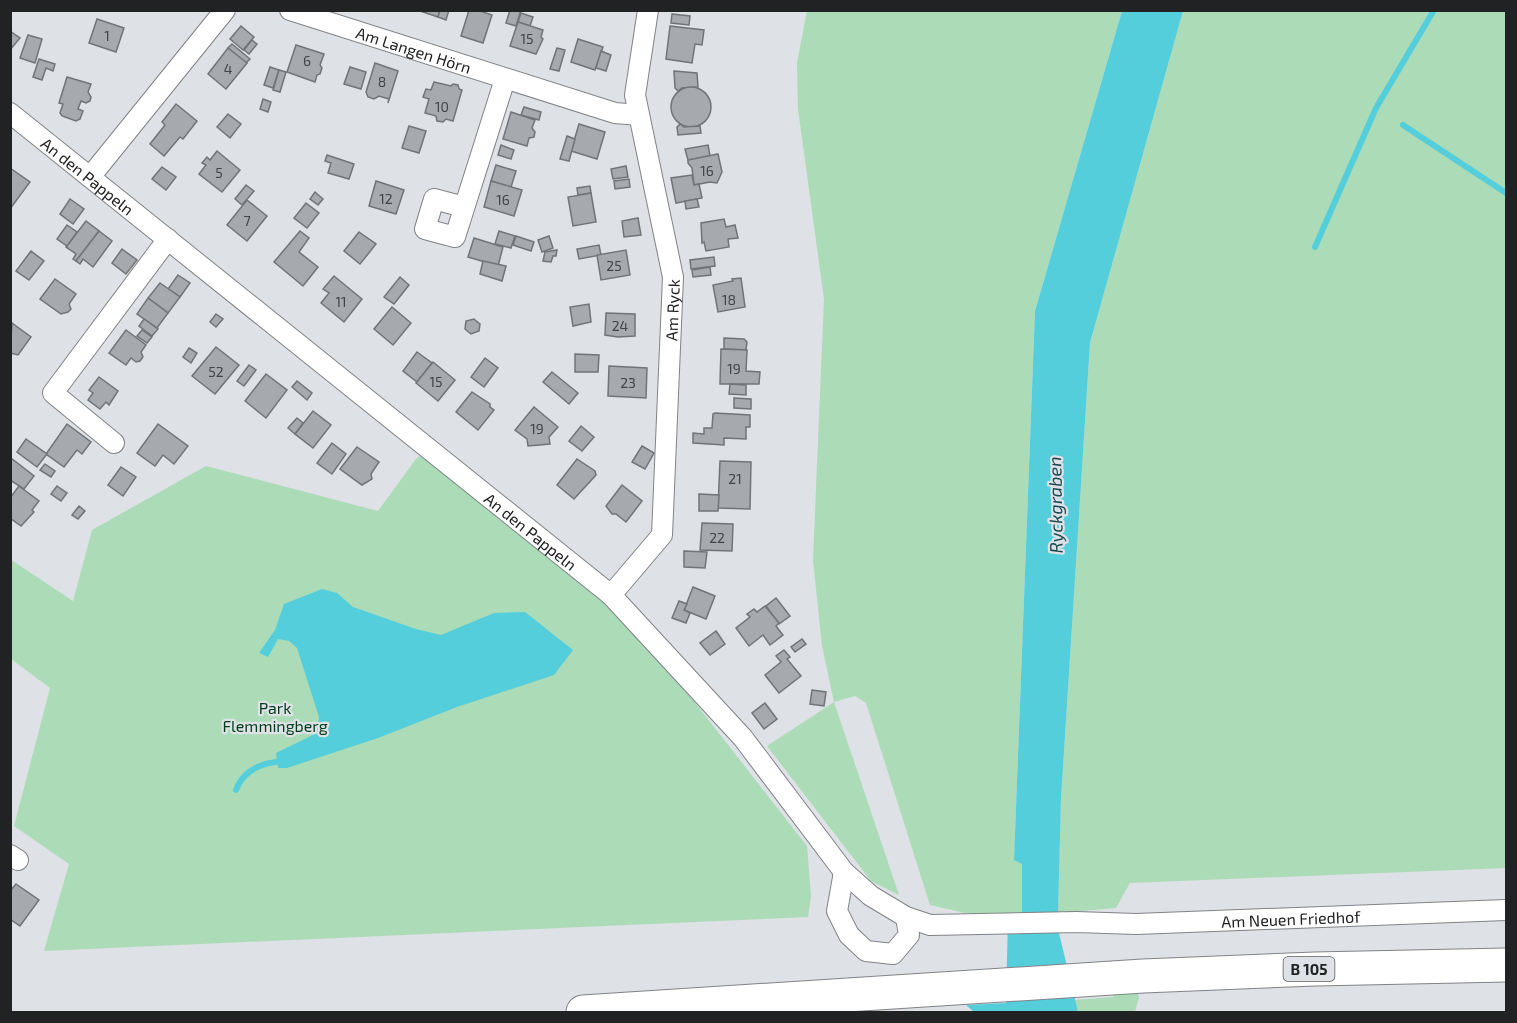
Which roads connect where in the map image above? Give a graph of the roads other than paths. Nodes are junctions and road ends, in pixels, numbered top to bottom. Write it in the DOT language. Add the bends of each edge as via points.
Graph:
graph roads {
  1 [pos="225,10"];
  2 [pos="290,10"];
  3 [pos="648,10"];
  4 [pos="505,79"];
  5 [pos="10,113"];
  6 [pos="639,115"];
  7 [pos="90,177"];
  8 [pos="464,207"];
  9 [pos="168,239"];
  10 [pos="114,443"];
  11 [pos="611,595"];
  12 [pos="844,872"];
  13 [pos="1506,910"];
  14 [pos="906,917"];
  15 [pos="1000,925"];
  16 [pos="1506,965"];
  17 [pos="583,1012"];
  1 -- 7 [label="street"];
  2 -- 4 [label="street, Am Langen Hörn"];
  3 -- 6 [label="street, Am Ryck" via="636,95"];
  4 -- 6 [label="street, Am Langen Hörn" via="615,113"];
  4 -- 8 [label="street"];
  5 -- 7 [label="street, An den Pappeln"];
  6 -- 11 [label="street, Am Ryck" via="673,277 662,535"];
  7 -- 9 [label="street, An den Pappeln"];
  9 -- 10 [label="street" via="53,393"];
  9 -- 11 [label="street, An den Pappeln"];
  11 -- 12 [label="street, An den Pappeln" via="743,738"];
  12 -- 14 [label="street, An den Pappeln" via="871,896"];
  12 -- 14 [label="street" via="837,911 849,934 866,951 893,954 909,935"];
  13 -- 15 [label="street, Am Neuen Friedhof" via="1136,924"];
  14 -- 15 [label="street, An den Pappeln" via="930,925"];
  16 -- 17 [label="highway, B 105" via="1112,978"];
}
